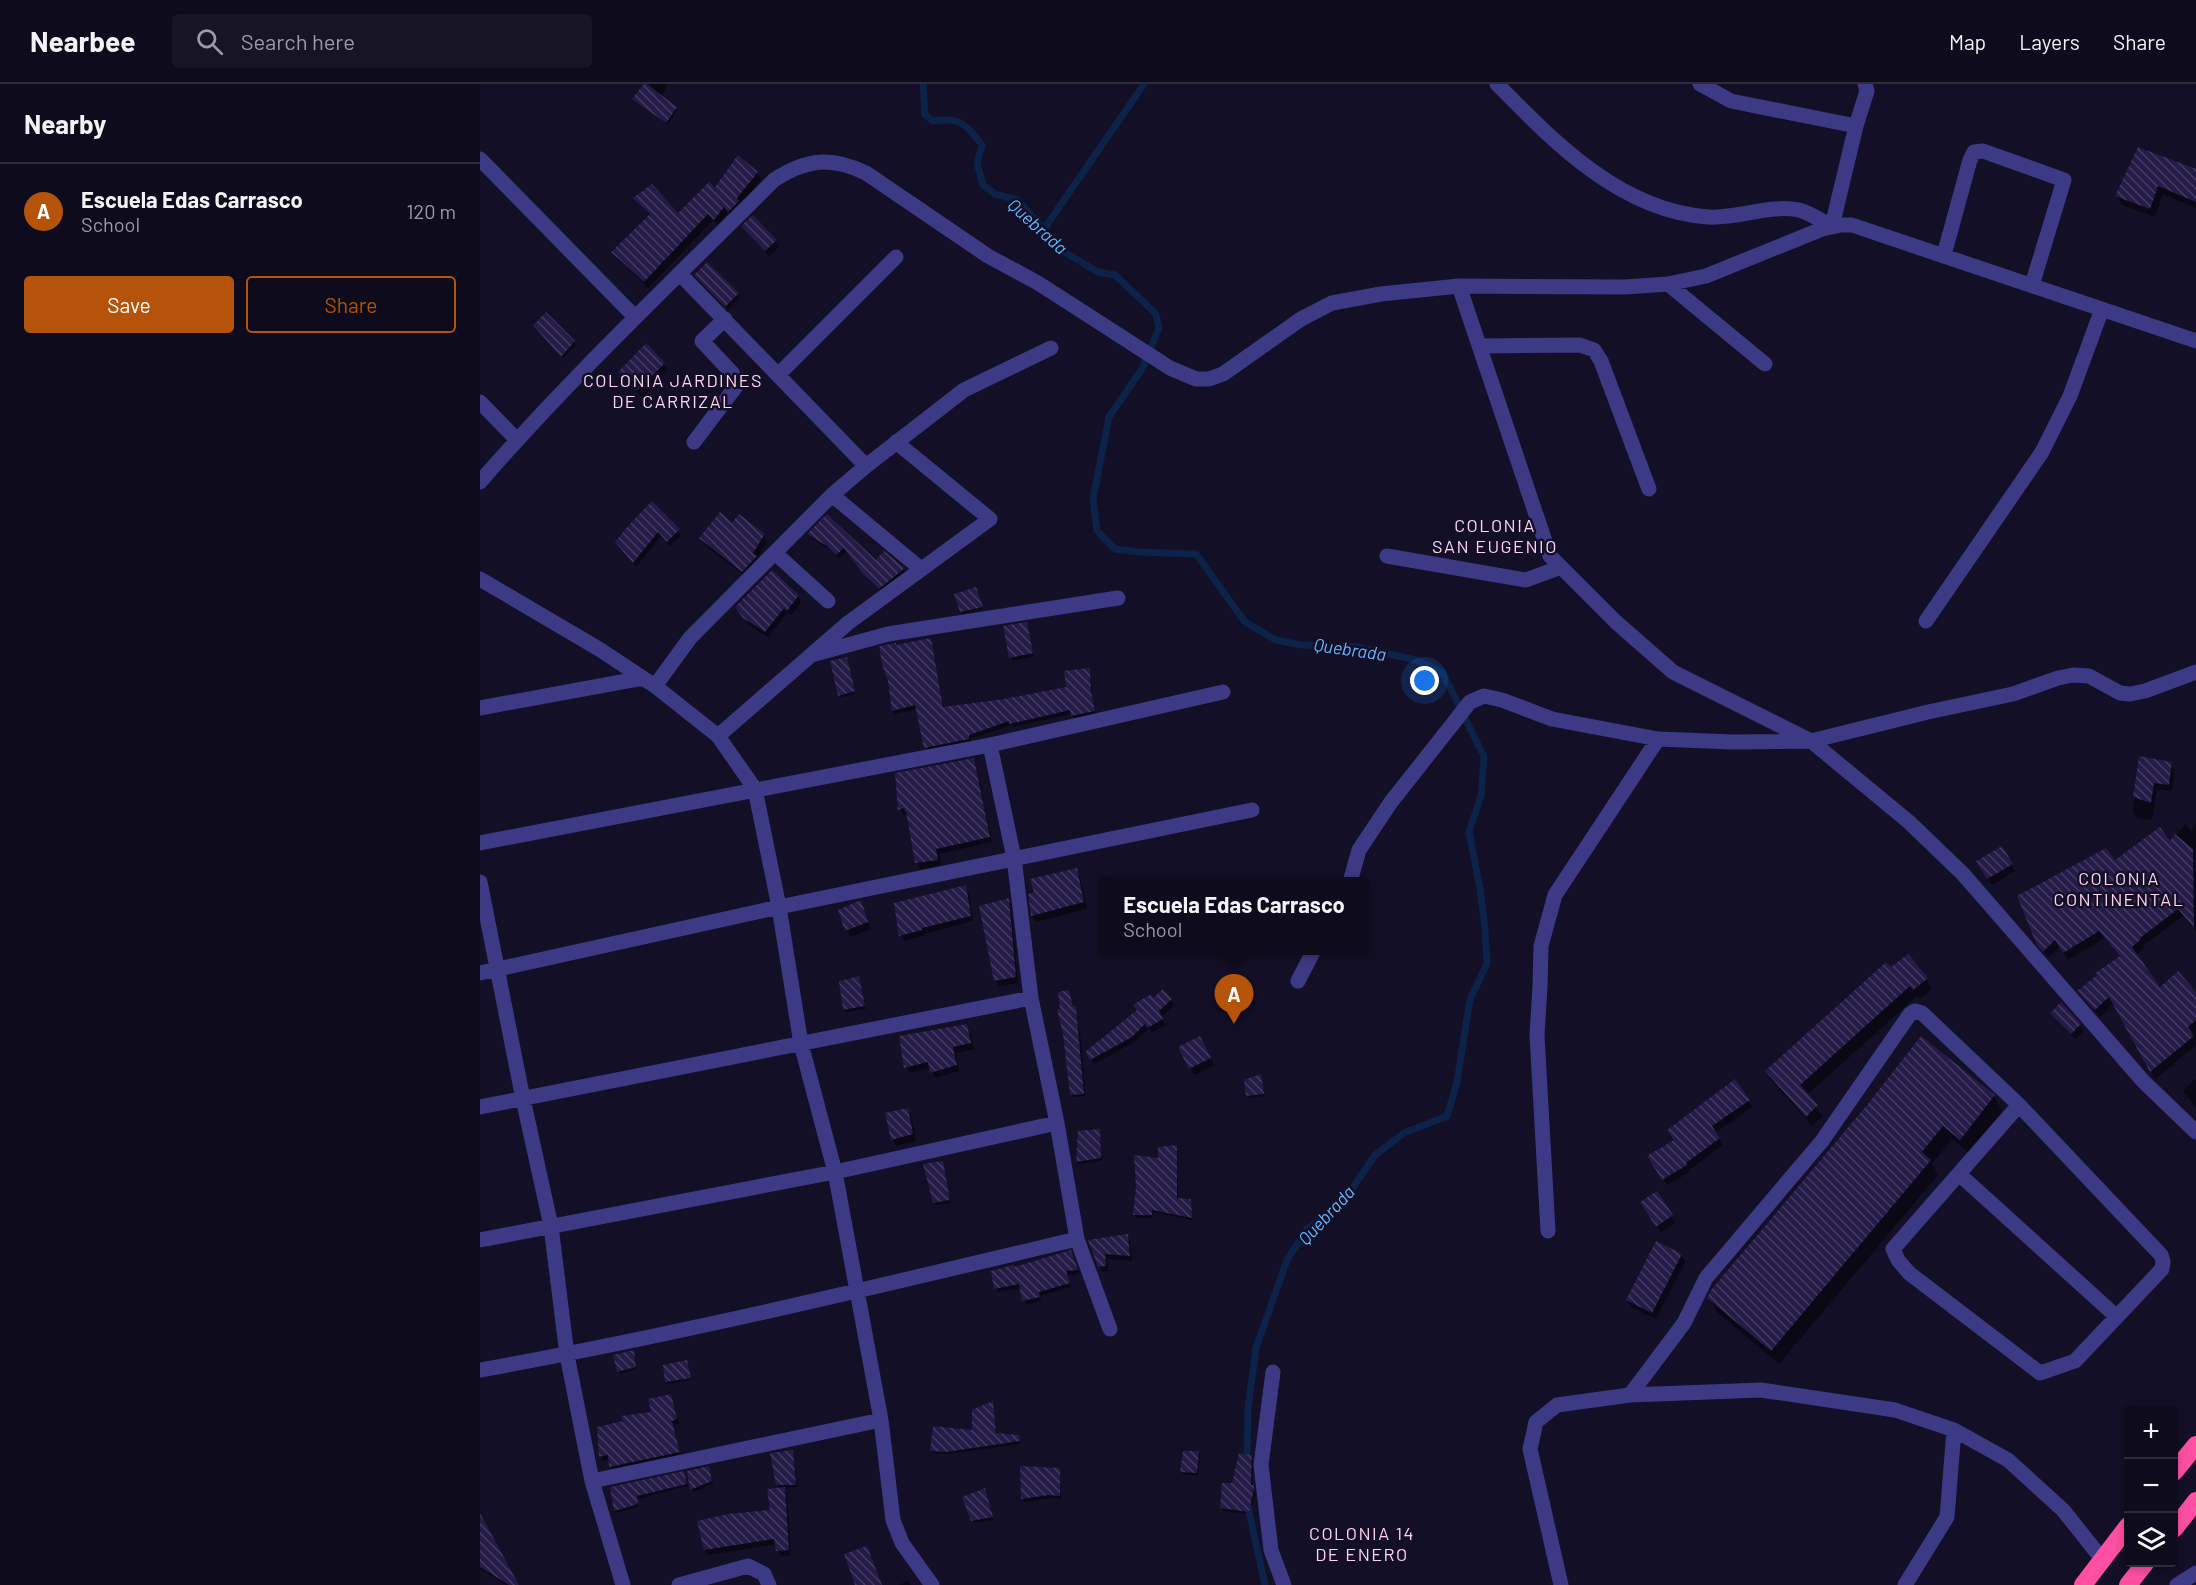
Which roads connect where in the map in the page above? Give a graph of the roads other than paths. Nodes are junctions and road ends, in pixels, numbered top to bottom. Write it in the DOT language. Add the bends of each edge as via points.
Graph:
graph roads {
  1 [pos="1497,84"];
  2 [pos="1700,84"];
  3 [pos="1865,84"];
  4 [pos="1856,126"];
  5 [pos="480,159"];
  6 [pos="1832,226"];
  7 [pos="1944,255"];
  8 [pos="896,257"];
  9 [pos="680,274"];
  10 [pos="1668,284"];
  11 [pos="2032,285"];
  12 [pos="1460,286"];
  13 [pos="2102,309"];
  14 [pos="635,317"];
  15 [pos="725,320"];
  16 [pos="2196,341"];
  17 [pos="1479,345"];
  18 [pos="1051,348"];
  19 [pos="1765,364"];
  20 [pos="779,374"];
  21 [pos="480,402"];
  22 [pos="517,440"];
  23 [pos="694,442"];
  24 [pos="896,442"];
  25 [pos="866,466"];
  26 [pos="480,482"];
  27 [pos="1649,489"];
  28 [pos="832,495"];
  29 [pos="775,553"];
  30 [pos="1387,556"];
  31 [pos="1561,567"];
  32 [pos="921,569"];
  33 [pos="480,579"];
  34 [pos="1118,598"];
  35 [pos="828,601"];
  36 [pos="1926,621"];
  37 [pos="809,656"];
  38 [pos="2196,672"];
  39 [pos="649,682"];
  40 [pos="1223,692"];
  41 [pos="480,708"];
  42 [pos="717,736"];
  43 [pos="1658,739"];
  44 [pos="1811,741"];
  45 [pos="990,745"];
  46 [pos="755,789"];
  47 [pos="1252,810"];
  48 [pos="480,843"];
  49 [pos="1014,858"];
  50 [pos="1351,877"];
  51 [pos="480,882"];
  52 [pos="779,907"];
  53 [pos="1312,955"];
  54 [pos="498,969"];
  55 [pos="480,973"];
  56 [pos="1298,981"];
  57 [pos="1031,998"];
  58 [pos="801,1044"];
  59 [pos="523,1099"];
  60 [pos="2019,1105"];
  61 [pos="480,1107"];
  62 [pos="1057,1123"];
  63 [pos="2196,1132"];
  64 [pos="835,1172"];
  65 [pos="1959,1174"];
  66 [pos="551,1226"];
  67 [pos="1548,1231"];
  68 [pos="1077,1239"];
  69 [pos="480,1240"];
  70 [pos="856,1292"];
  71 [pos="2117,1317"];
  72 [pos="1110,1329"];
  73 [pos="567,1354"];
  74 [pos="480,1370"];
  75 [pos="1274,1372"];
  76 [pos="1630,1395"];
  77 [pos="881,1420"];
  78 [pos="1954,1430"];
  79 [pos="2196,1445"];
  80 [pos="2178,1467"];
  81 [pos="592,1481"];
  82 [pos="2196,1501"];
  83 [pos="2178,1524"];
  84 [pos="2124,1531"];
  85 [pos="2102,1559"];
  86 [pos="2143,1567"];
  87 [pos="2196,1573"];
  88 [pos="623,1585"];
  89 [pos="679,1585"];
  90 [pos="769,1585"];
  91 [pos="932,1585"];
  92 [pos="1284,1585"];
  93 [pos="1561,1585"];
  94 [pos="1905,1585"];
  95 [pos="2083,1585"];
  96 [pos="2128,1585"];
  97 [pos="2177,1585"];
  1 -- 6 [label="street" via="1571,155 1648,203 1712,217 1769,210 1800,211"];
  2 -- 4 [label="street" via="1731,101"];
  3 -- 4 [label="street" via="1867,91"];
  4 -- 6 [label="street"];
  5 -- 14 [label="street"];
  6 -- 7 [label="street" via="1852,225"];
  6 -- 10 [label="street" via="1706,276"];
  7 -- 11 [label="street"];
  7 -- 11 [label="street" via="1970,160 1974,152 1983,151 2064,180"];
  8 -- 20 [label="street"];
  9 -- 12 [label="street" via="774,180 810,163 830,162 866,173 988,256 1185,376 1209,379 1223,374 1301,318 1332,303"];
  9 -- 14 [label="street"];
  9 -- 15 [label="street"];
  10 -- 12 [label="street"];
  10 -- 19 [label="street"];
  11 -- 13 [label="street"];
  12 -- 17 [label="street"];
  13 -- 16 [label="street"];
  13 -- 36 [label="street" via="2070,396 2042,452"];
  14 -- 22 [label="street"];
  15 -- 20 [label="street"];
  15 -- 23 [label="street" via="702,341 732,373 737,386"];
  17 -- 27 [label="street" via="1580,345 1594,350"];
  17 -- 31 [label="street" via="1550,556"];
  18 -- 24 [label="street" via="964,390"];
  20 -- 25 [label="street"];
  21 -- 22 [label="street"];
  22 -- 26 [label="street"];
  24 -- 25 [label="street"];
  24 -- 32 [label="street" via="990,519"];
  25 -- 28 [label="street"];
  28 -- 29 [label="street"];
  28 -- 32 [label="street"];
  29 -- 35 [label="street"];
  29 -- 39 [label="street"];
  30 -- 31 [label="street" via="1526,580"];
  31 -- 44 [label="street" via="1673,672"];
  32 -- 37 [label="street"];
  33 -- 39 [label="street"];
  34 -- 37 [label="street" via="888,634"];
  37 -- 42 [label="street"];
  38 -- 44 [label="street" via="2130,694 2120,693 2089,676 2073,675 2013,694"];
  39 -- 41 [label="street"];
  39 -- 42 [label="street"];
  40 -- 45 [label="street"];
  42 -- 46 [label="street"];
  43 -- 44 [label="street"];
  43 -- 50 [label="street" via="1552,718 1484,696 1470,702 1391,802 1359,850"];
  43 -- 67 [label="street" via="1555,895 1541,946 1537,1035"];
  44 -- 63 [label="street" via="1964,873 2143,1081"];
  45 -- 46 [label="street"];
  45 -- 49 [label="street"];
  46 -- 48 [label="street"];
  46 -- 52 [label="street"];
  47 -- 49 [label="street"];
  49 -- 52 [label="street"];
  49 -- 57 [label="street"];
  51 -- 54 [label="street"];
  52 -- 54 [label="street"];
  52 -- 58 [label="street"];
  53 -- 56 [label="street"];
  54 -- 55 [label="street"];
  54 -- 59 [label="street"];
  57 -- 58 [label="street"];
  57 -- 62 [label="street"];
  58 -- 59 [label="street"];
  58 -- 64 [label="street"];
  59 -- 61 [label="street"];
  59 -- 66 [label="street"];
  60 -- 65 [label="street"];
  60 -- 71 [label="street" via="2161,1255 2162,1269"];
  60 -- 76 [label="street" via="1922,1013 1910,1014 1822,1141 1706,1278 1684,1323"];
  62 -- 64 [label="street"];
  62 -- 68 [label="street"];
  64 -- 66 [label="street"];
  64 -- 70 [label="street"];
  65 -- 71 [label="street"];
  65 -- 71 [label="street" via="1893,1249 1909,1273 2040,1372 2075,1361"];
  66 -- 69 [label="street"];
  66 -- 73 [label="street"];
  68 -- 70 [label="street"];
  68 -- 72 [label="street"];
  70 -- 73 [label="street"];
  70 -- 77 [label="street"];
  73 -- 74 [label="street"];
  73 -- 81 [label="street"];
  75 -- 92 [label="street" via="1261,1465 1271,1550"];
  76 -- 78 [label="street" via="1761,1390 1895,1410"];
  76 -- 93 [label="street" via="1557,1405 1536,1422 1530,1449"];
  77 -- 81 [label="street"];
  77 -- 91 [label="street" via="893,1520 902,1543"];
  78 -- 85 [label="street" via="2008,1460 2063,1510"];
  78 -- 94 [label="street" via="1947,1517"];
  79 -- 80 [label="highway"];
  81 -- 88 [label="street"];
  82 -- 83 [label="highway"];
  84 -- 85 [label="highway"];
  85 -- 95 [label="highway"];
  86 -- 96 [label="highway"];
  87 -- 97 [label="street"];
  89 -- 90 [label="street" via="748,1566 764,1574"];
}
